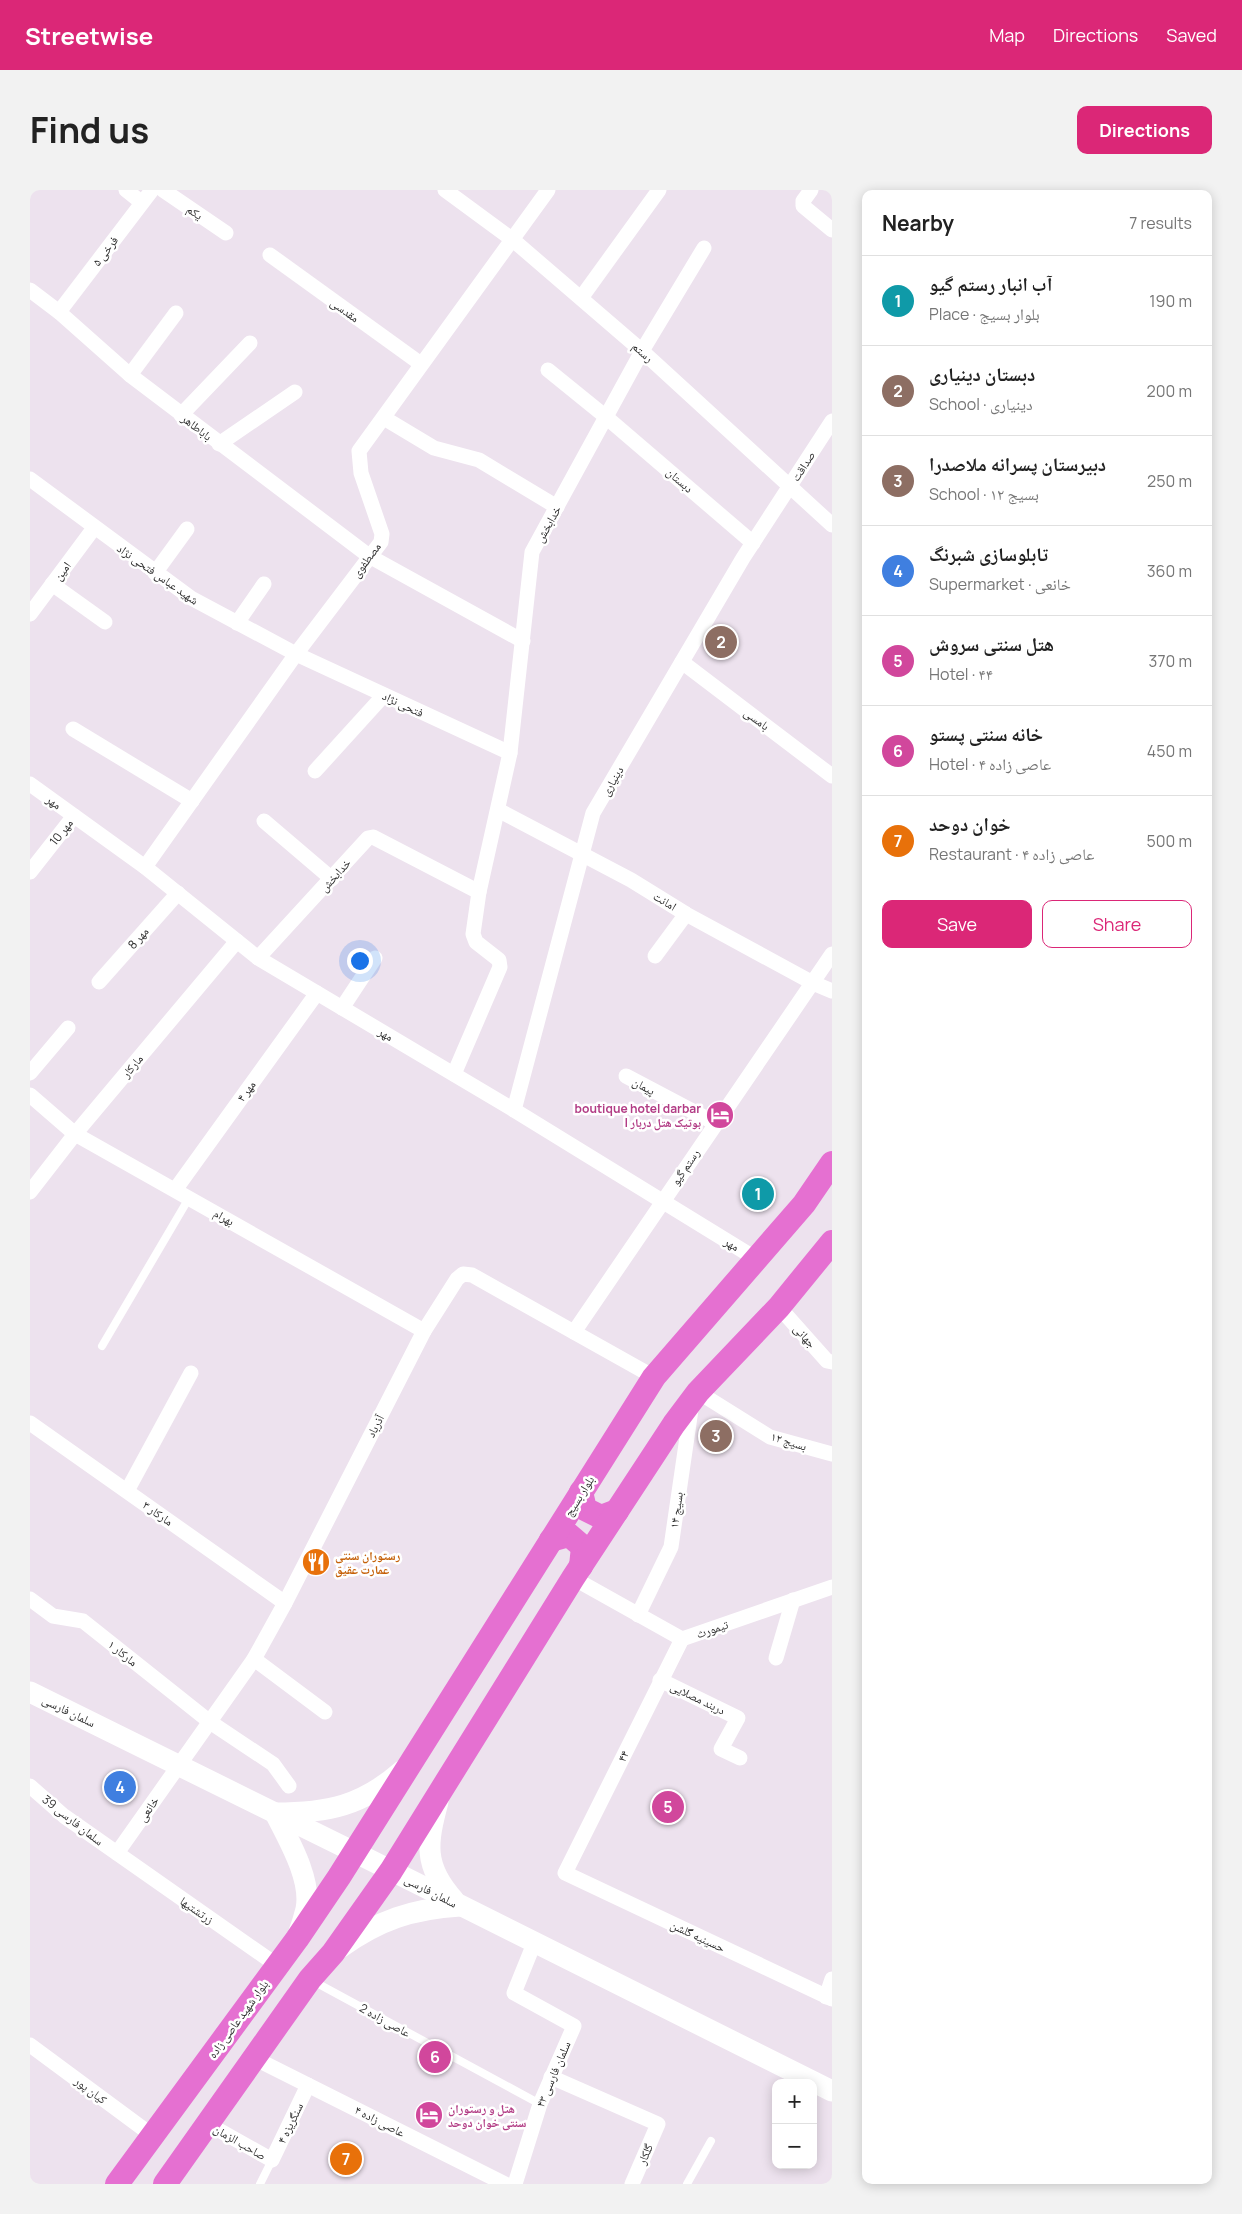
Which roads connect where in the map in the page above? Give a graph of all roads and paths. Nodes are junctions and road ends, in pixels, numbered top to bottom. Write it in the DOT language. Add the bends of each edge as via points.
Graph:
graph roads {
  1 [pos="126,190"];
  2 [pos="152,190"];
  3 [pos="163,190"];
  4 [pos="445,190"];
  5 [pos="548,190"];
  6 [pos="659,190"];
  7 [pos="811,190"];
  8 [pos="141,202"];
  9 [pos="832,230"];
  10 [pos="226,233"];
  11 [pos="513,240"];
  12 [pos="704,248"];
  13 [pos="270,255"];
  14 [pos="30,290"];
  15 [pos="580,298"];
  16 [pos="59,312"];
  17 [pos="176,313"];
  18 [pos="250,343"];
  19 [pos="642,351"];
  20 [pos="421,364"];
  21 [pos="548,370"];
  22 [pos="130,375"];
  23 [pos="295,392"];
  24 [pos="181,415"];
  25 [pos="606,417"];
  26 [pos="384,418"];
  27 [pos="832,421"];
  28 [pos="219,444"];
  29 [pos="30,479"];
  30 [pos="790,486"];
  31 [pos="557,507"];
  32 [pos="832,525"];
  33 [pos="94,528"];
  34 [pos="187,528"];
  35 [pos="753,543"];
  36 [pos="369,556"];
  37 [pos="155,573"];
  38 [pos="52,584"];
  39 [pos="264,584"];
  40 [pos="30,614"];
  41 [pos="105,622"];
  42 [pos="237,623"];
  43 [pos="522,641"];
  44 [pos="296,654"];
  45 [pos="682,662"];
  46 [pos="384,695"];
  47 [pos="73,729"];
  48 [pos="510,753"];
  49 [pos="315,771"];
  50 [pos="832,776"];
  51 [pos="30,784"];
  52 [pos="192,801"];
  53 [pos="498,810"];
  54 [pos="74,816"];
  55 [pos="264,821"];
  56 [pos="581,854"];
  57 [pos="145,867"];
  58 [pos="30,872"];
  59 [pos="332,879"];
  60 [pos="479,892"];
  61 [pos="178,893"];
  62 [pos="686,914"];
  63 [pos="237,941"];
  64 [pos="832,954"];
  65 [pos="655,956"];
  66 [pos="258,958"];
  67 [pos="375,958"];
  68 [pos="99,982"];
  69 [pos="813,983"];
  70 [pos="832,991"];
  71 [pos="317,993"];
  72 [pos="342,1008"];
  73 [pos="68,1028"];
  74 [pos="30,1073"];
  75 [pos="454,1074"];
  76 [pos="626,1076"];
  77 [pos="30,1095"];
  78 [pos="514,1110"];
  79 [pos="715,1123"];
  80 [pos="76,1134"];
  81 [pos="832,1163"];
  82 [pos="175,1190"];
  83 [pos="30,1192"];
  84 [pos="189,1198"];
  85 [pos="661,1202"];
  86 [pos="832,1242"];
  87 [pos="758,1260"];
  88 [pos="779,1308"];
  89 [pos="424,1331"];
  90 [pos="574,1332"];
  91 [pos="102,1346"];
  92 [pos="832,1362"];
  93 [pos="191,1373"];
  94 [pos="654,1376"];
  95 [pos="695,1395"];
  96 [pos="30,1423"];
  97 [pos="832,1454"];
  98 [pos="127,1491"];
  99 [pos="581,1492"];
  100 [pos="617,1511"];
  101 [pos="551,1540"];
  102 [pos="577,1572"];
  103 [pos="832,1587"];
  104 [pos="30,1599"];
  105 [pos="793,1600"];
  106 [pos="285,1603"];
  107 [pos="638,1615"];
  108 [pos="682,1639"];
  109 [pos="776,1658"];
  110 [pos="254,1659"];
  111 [pos="660,1680"];
  112 [pos="30,1692"];
  113 [pos="325,1712"];
  114 [pos="210,1722"];
  115 [pos="740,1758"];
  116 [pos="411,1763"];
  117 [pos="179,1766"];
  118 [pos="30,1786"];
  119 [pos="288,1786"];
  120 [pos="442,1786"];
  121 [pos="276,1813"];
  122 [pos="356,1852"];
  123 [pos="117,1853"];
  124 [pos="391,1870"];
  125 [pos="565,1873"];
  126 [pos="460,1906"];
  127 [pos="297,1939"];
  128 [pos="535,1941"];
  129 [pos="333,1953"];
  130 [pos="278,1966"];
  131 [pos="310,1979"];
  132 [pos="832,1979"];
  133 [pos="829,1998"];
  134 [pos="30,2045"];
  135 [pos="254,2058"];
  136 [pos="551,2077"];
  137 [pos="308,2085"];
  138 [pos="832,2091"];
  139 [pos="540,2104"];
  140 [pos="208,2124"];
  141 [pos="153,2136"];
  142 [pos="711,2141"];
  143 [pos="272,2160"];
  144 [pos="123,2182"];
  145 [pos="165,2184"];
  146 [pos="260,2184"];
  147 [pos="505,2184"];
  148 [pos="514,2184"];
  149 [pos="632,2184"];
  150 [pos="687,2184"];
  1 -- 8 [label="street"];
  2 -- 8 [label="street, فرخی ۵"];
  3 -- 10 [label="street, یکم"];
  4 -- 11 [label="street, رستم"];
  5 -- 11 [label="street, مصطفوی"];
  6 -- 15 [label="street"];
  7 -- 9 [label="street" via="803,200 803,206"];
  8 -- 16 [label="street, فرخی ۵"];
  11 -- 15 [label="street, رستم"];
  11 -- 20 [label="street, مصطفوی"];
  12 -- 19 [label="street, خدابخش"];
  13 -- 20 [label="street, مقدسی"];
  14 -- 16 [label="street, باباطاهر"];
  15 -- 19 [label="street, رستم"];
  16 -- 22 [label="street, باباطاهر"];
  17 -- 22 [label="street"];
  18 -- 24 [label="street"];
  19 -- 25 [label="street, خدابخش"];
  19 -- 30 [label="street, رستم"];
  20 -- 26 [label="street, مصطفوی"];
  21 -- 25 [label="street, دبستان"];
  22 -- 24 [label="street, باباطاهر"];
  23 -- 28 [label="street"];
  24 -- 28 [label="street, باباطاهر"];
  25 -- 31 [label="street, خدابخش"];
  25 -- 35 [label="street, دبستان"];
  26 -- 31 [label="street" via="434,448 479,460"];
  26 -- 36 [label="street, مصطفوی" via="358,457 382,534 381,542"];
  27 -- 30 [label="street, صداقت"];
  28 -- 36 [label="street, باباطاهر"];
  29 -- 33 [label="street, شهید عباس فتحی نژاد"];
  30 -- 32 [label="street, رستم"];
  30 -- 35 [label="street, دینیاری"];
  31 -- 43 [label="street, خدابخش" via="532,552"];
  33 -- 37 [label="street, شهید عباس فتحی نژاد"];
  33 -- 38 [label="street, امین"];
  34 -- 37 [label="street"];
  35 -- 45 [label="street, دینیاری"];
  36 -- 43 [label="street, باباطاهر"];
  36 -- 44 [label="street, مصطفوی"];
  37 -- 42 [label="street, شهید عباس فتحی نژاد" via="191,598"];
  38 -- 40 [label="street, امین"];
  38 -- 41 [label="street"];
  39 -- 42 [label="street"];
  42 -- 44 [label="street, شهید عباس فتحی نژاد"];
  43 -- 48 [label="street, خدابخش"];
  44 -- 46 [label="street, فتحی نژاد"];
  44 -- 52 [label="street, مصطفوی"];
  45 -- 50 [label="street, بامسی"];
  45 -- 56 [label="street, دینیاری" via="593,813"];
  46 -- 48 [label="street, فتحی نژاد"];
  46 -- 49 [label="street"];
  47 -- 52 [label="street"];
  48 -- 53 [label="street, خدابخش"];
  51 -- 54 [label="street, مهر"];
  52 -- 57 [label="street, مصطفوی"];
  53 -- 56 [label="street, امانت"];
  53 -- 60 [label="street, خدابخش"];
  54 -- 57 [label="street, مهر"];
  54 -- 58 [label="street, مهر 10"];
  55 -- 59 [label="street"];
  56 -- 62 [label="street, امانت"];
  56 -- 78 [label="street, دینیاری"];
  57 -- 61 [label="street, مهر"];
  59 -- 60 [label="street, خدابخش" via="368,838 373,837"];
  59 -- 66 [label="street, خدابخش"];
  60 -- 75 [label="street, خدابخش" via="473,938 499,960 500,967"];
  61 -- 63 [label="street, مهر"];
  61 -- 68 [label="street, مهر 8"];
  62 -- 65 [label="street"];
  62 -- 69 [label="street, امانت"];
  63 -- 66 [label="street, مهر"];
  63 -- 80 [label="street, مارکار"];
  64 -- 69 [label="street, رستم گیو"];
  66 -- 71 [label="street, مهر"];
  67 -- 72 [label="street"];
  69 -- 70 [label="street, امانت"];
  69 -- 79 [label="street, رستم گیو"];
  71 -- 72 [label="street, مهر"];
  71 -- 82 [label="street, مهر ۴"];
  72 -- 75 [label="street, مهر"];
  73 -- 74 [label="street"];
  75 -- 78 [label="street, مهر"];
  76 -- 79 [label="street, پیمان"];
  77 -- 80 [label="street, بهرام"];
  78 -- 85 [label="street, مهر"];
  79 -- 85 [label="street, رستم گیو"];
  80 -- 82 [label="street, بهرام"];
  80 -- 83 [label="street, مارکار"];
  81 -- 87 [label="main road, بلوار بسیج" via="804,1204"];
  82 -- 84 [label="street, بهرام"];
  84 -- 89 [label="street, بهرام"];
  84 -- 91 [label="lane"];
  85 -- 87 [label="street, مهر"];
  85 -- 90 [label="street, رستم گیو"];
  86 -- 88 [label="main road"];
  87 -- 94 [label="main road, بلوار بسیج"];
  88 -- 92 [label="street, جهانی" via="827,1361"];
  88 -- 95 [label="main road"];
  89 -- 90 [label="street, آذرباد" via="463,1274 472,1275"];
  89 -- 106 [label="street, آذرباد"];
  90 -- 94 [label="street, آذرباد"];
  93 -- 98 [label="street"];
  94 -- 99 [label="main road, بلوار بسیج"];
  95 -- 97 [label="street, بسیج ۱۲" via="770,1437"];
  95 -- 100 [label="main road"];
  95 -- 107 [label="street, بسیج ۱۴" via="671,1547"];
  96 -- 98 [label="street, مارکار ۳"];
  98 -- 106 [label="street, مارکار ۳"];
  99 -- 100 [label="main road" via="586,1509 601,1517"];
  99 -- 101 [label="main road, بلوار بسیج"];
  100 -- 102 [label="main road"];
  101 -- 102 [label="main road" via="569,1535 583,1547"];
  101 -- 116 [label="main road, بلوار بسیج"];
  102 -- 107 [label="street, تیمورث"];
  102 -- 120 [label="main road"];
  103 -- 105 [label="street, تیمورث"];
  104 -- 114 [label="street, مارکار ۱" via="53,1616 83,1621"];
  105 -- 108 [label="street, تیمورث"];
  105 -- 109 [label="street"];
  106 -- 110 [label="street, آذرباد"];
  107 -- 108 [label="street, تیمورث"];
  108 -- 111 [label="street, ۴۴"];
  110 -- 113 [label="street"];
  110 -- 114 [label="street, آذرباد"];
  111 -- 115 [label="street, دربند مصلایی" via="738,1718 720,1749"];
  111 -- 125 [label="street, ۴۴"];
  112 -- 117 [label="main road, سلمان فارسی"];
  114 -- 117 [label="street, آذرباد"];
  114 -- 119 [label="street, مارکار ۱" via="273,1764"];
  116 -- 121 [label="main road" via="388,1783 341,1807 307,1813"];
  116 -- 122 [label="main road, بلوار بسیج"];
  117 -- 121 [label="main road, سلمان فارسی"];
  117 -- 123 [label="street, خانعی"];
  118 -- 123 [label="street, سلمان فارسی 39" via="64,1816"];
  120 -- 124 [label="main road"];
  120 -- 126 [label="main road" via="430,1834 431,1865 440,1884"];
  121 -- 122 [label="main road, سلمان فارسی"];
  121 -- 127 [label="main road" via="303,1874 307,1907"];
  122 -- 124 [label="main road, سلمان فارسی"];
  122 -- 127 [label="main road, بلوار شهید عاصی زاده"];
  123 -- 130 [label="street, زرتشتیها"];
  124 -- 126 [label="main road, سلمان فارسی"];
  124 -- 129 [label="main road"];
  125 -- 133 [label="street, حسینیه گلشن"];
  126 -- 128 [label="main road, سلمان فارسی"];
  126 -- 129 [label="main road" via="429,1908 399,1915 364,1931"];
  127 -- 130 [label="main road, بلوار شهید عاصی زاده"];
  128 -- 136 [label="street, سلمان فارسی ۴۳" via="514,1993 574,2026"];
  128 -- 138 [label="main road, سلمان فارسی"];
  129 -- 131 [label="main road"];
  130 -- 141 [label="main road, بلوار شهید عاصی زاده"];
  131 -- 135 [label="main road"];
  131 -- 139 [label="lane, عاصی زاده 2"];
  132 -- 133 [label="street"];
  134 -- 141 [label="street, کیان پور"];
  135 -- 137 [label="street, عاصی زاده ۴"];
  135 -- 140 [label="main road"];
  136 -- 139 [label="street, سلمان فارسی ۴۳"];
  136 -- 149 [label="street, گلکار" via="658,2124"];
  137 -- 143 [label="street, سنگریزه ۴"];
  137 -- 147 [label="street, عاصی زاده ۴"];
  139 -- 148 [label="street, سلمان فارسی ۴۳"];
  140 -- 143 [label="street, صاحب الزمان"];
  140 -- 145 [label="main road"];
  141 -- 144 [label="main road, بلوار شهید عاصی زاده"];
  142 -- 150 [label="lane"];
  143 -- 146 [label="lane"];
}
